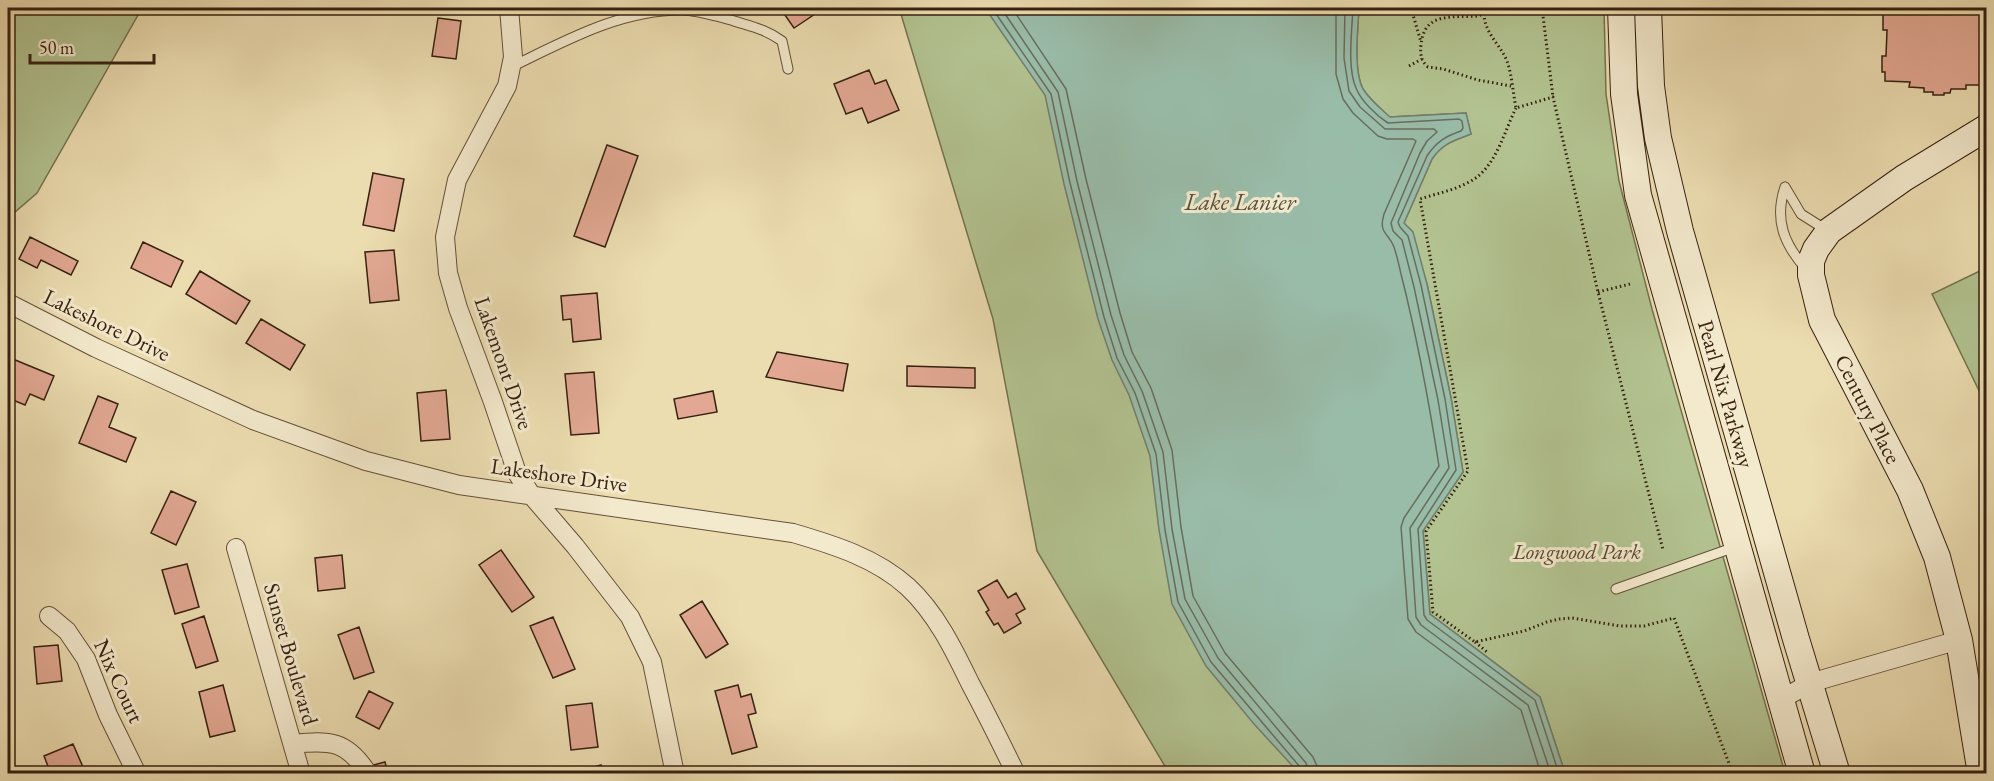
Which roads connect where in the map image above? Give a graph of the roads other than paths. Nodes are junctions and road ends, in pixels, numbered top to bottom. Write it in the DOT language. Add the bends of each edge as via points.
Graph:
graph roads {
  1 [pos="509,8"];
  2 [pos="1621,8"];
  3 [pos="1648,8"];
  4 [pos="511,68"];
  5 [pos="788,69"];
  6 [pos="1986,128"];
  7 [pos="1829,231"];
  8 [pos="1811,275"];
  9 [pos="8,303"];
  10 [pos="532,496"];
  11 [pos="1737,546"];
  12 [pos="236,548"];
  13 [pos="1616,589"];
  14 [pos="49,616"];
  15 [pos="1959,640"];
  16 [pos="1810,684"];
  17 [pos="1782,699"];
  18 [pos="293,744"];
  19 [pos="1982,763"];
  20 [pos="137,774"];
  21 [pos="301,774"];
  22 [pos="368,774"];
  23 [pos="675,774"];
  24 [pos="1016,774"];
  25 [pos="1802,774"];
  26 [pos="1837,774"];
  1 -- 4 [label="street, Lakemont Drive"];
  2 -- 11 [label="street, Pearl Nix Parkway" via="1624,94 1638,195"];
  3 -- 16 [label="street, Pearl Nix Parkway" via="1658,138 1680,231"];
  4 -- 5 [label="lane" via="629,16 682,10 768,31 782,41"];
  4 -- 10 [label="street, Lakemont Drive" via="507,86 457,180 446,237 448,273 458,308 517,473"];
  6 -- 7 [label="street, Century Place" via="1904,178"];
  7 -- 8 [label="street, Century Place" via="1811,261"];
  7 -- 8 [label="lane" via="1801,214 1785,187 1780,219 1784,236 1791,253"];
  8 -- 15 [label="street, Century Place" via="1822,320 1914,500 1937,557"];
  9 -- 10 [label="street, Lakeshore Drive" via="254,420 355,457 459,485"];
  10 -- 23 [label="street, Lakemont Drive" via="630,617 652,662"];
  10 -- 24 [label="street, Lakeshore Drive" via="793,534 830,543 885,570 931,612"];
  11 -- 13 [label="lane"];
  11 -- 17 [label="street, Pearl Nix Parkway"];
  12 -- 18 [label="street, Sunset Boulevard"];
  14 -- 20 [label="street, Nix Court" via="67,631 86,659"];
  15 -- 16 [label="street"];
  15 -- 19 [label="street, Century Place"];
  16 -- 17 [label="street"];
  16 -- 26 [label="street, Pearl Nix Parkway"];
  17 -- 25 [label="street, Pearl Nix Parkway"];
  18 -- 21 [label="street, Sunset Boulevard"];
  18 -- 22 [label="street" via="336,743 358,758"];
}
